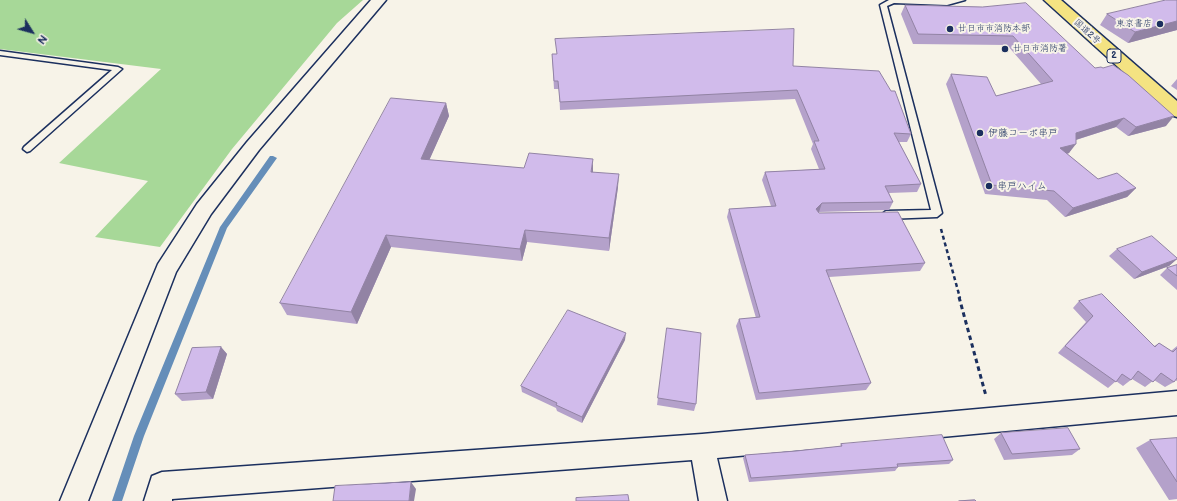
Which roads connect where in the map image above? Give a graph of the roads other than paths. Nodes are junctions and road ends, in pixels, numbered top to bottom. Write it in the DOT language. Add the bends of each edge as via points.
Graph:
graph roads {
  1 [pos="379,0"];
  2 [pos="962,0"];
  3 [pos="1052,0"];
  4 [pos="0,53"];
  5 [pos="1177,111"];
  6 [pos="27,149"];
  7 [pos="874,215"];
  8 [pos="1177,403"];
  9 [pos="702,447"];
  10 [pos="74,501"];
  11 [pos="158,501"];
  12 [pos="713,501"];
  1 -- 10 [label="street" via="253,146 204,209 166,270"];
  2 -- 7 [label="lane" via="947,3 893,1 883,5 937,213"];
  3 -- 5 [label="highway, 国道2号 / 2"];
  4 -- 6 [label="lane" via="118,69"];
  8 -- 9 [label="street"];
  9 -- 11 [label="street" via="162,486"];
  9 -- 12 [label="street"];
}
